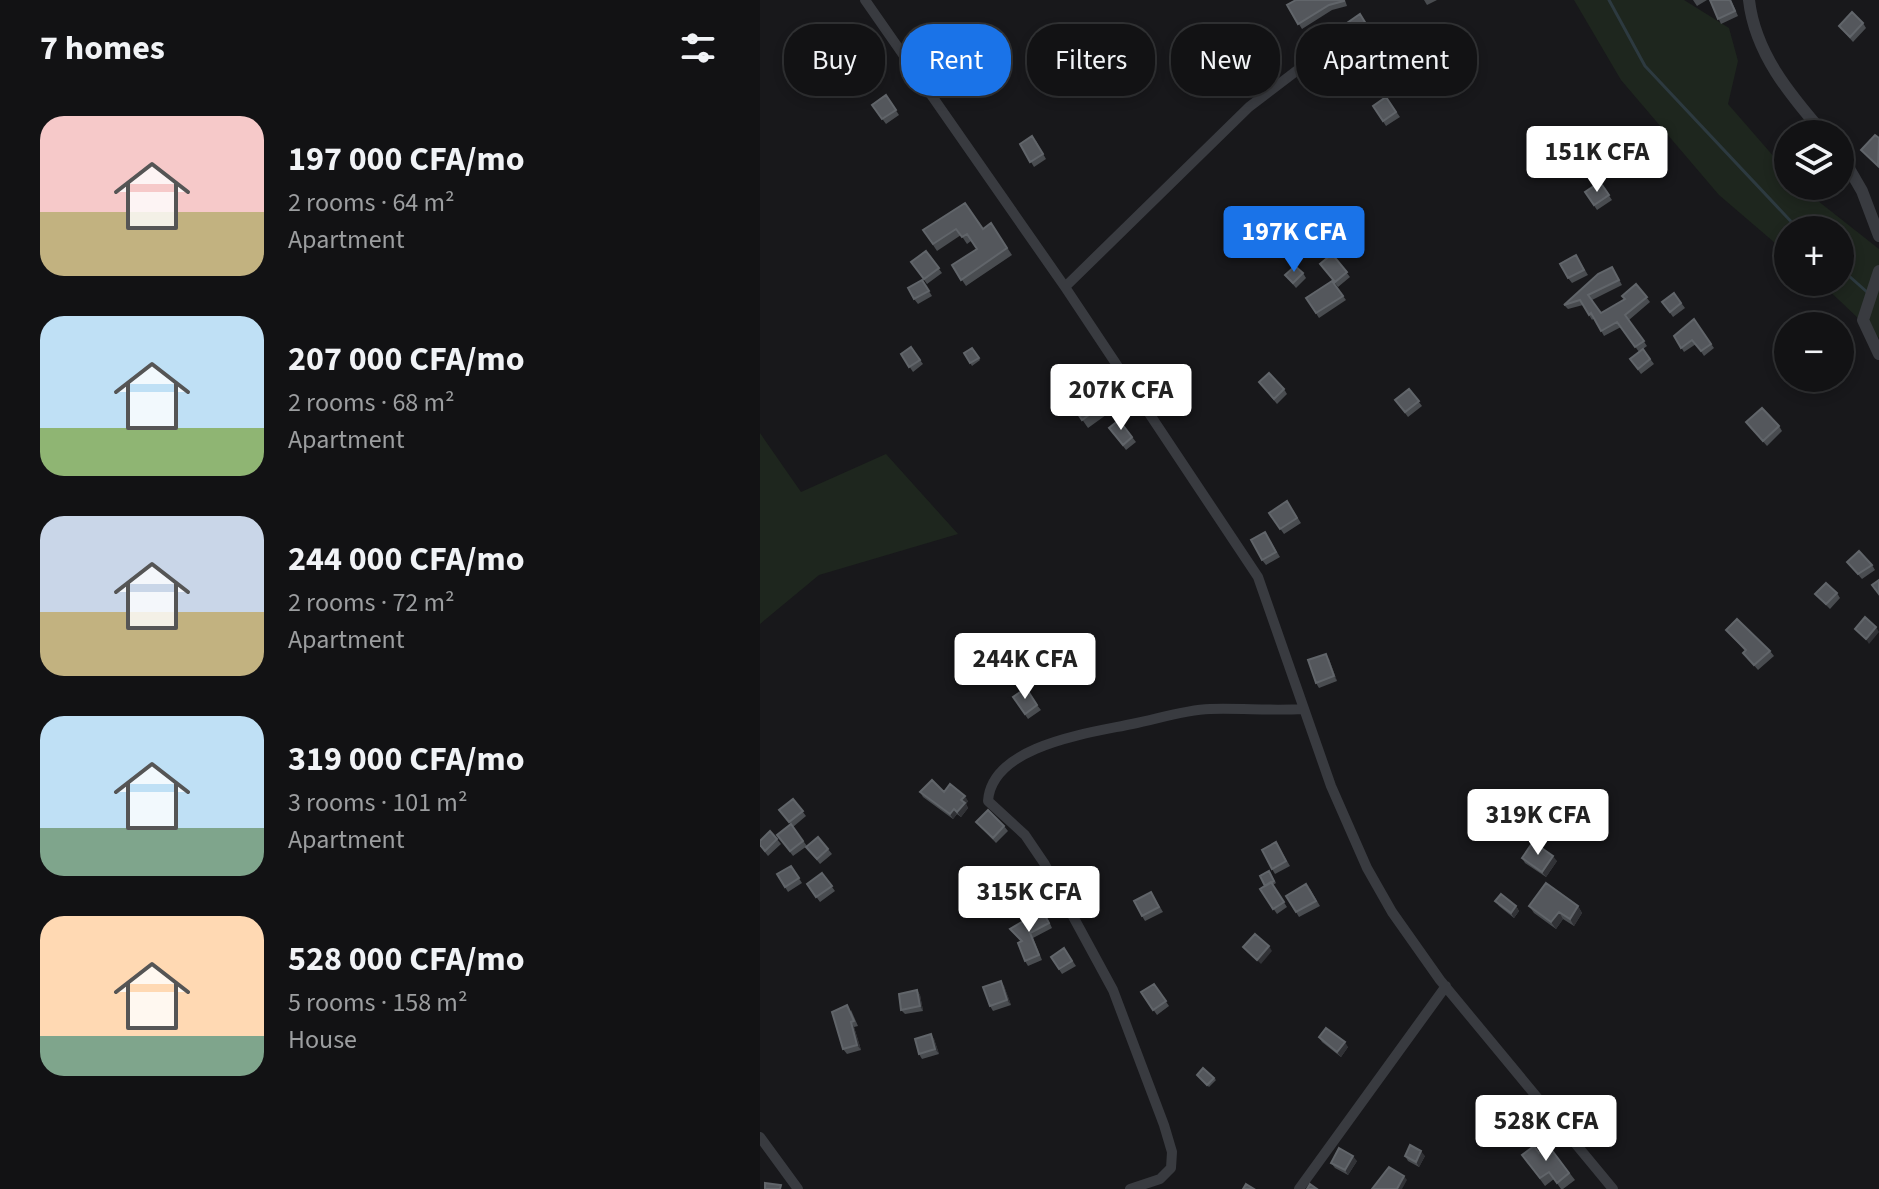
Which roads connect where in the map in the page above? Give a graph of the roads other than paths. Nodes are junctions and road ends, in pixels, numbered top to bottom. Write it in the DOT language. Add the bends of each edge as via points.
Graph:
graph roads {
  1 [pos="865,0"];
  2 [pos="1749,0"];
  3 [pos="1296,72"];
  4 [pos="1814,120"];
  5 [pos="1854,177"];
  6 [pos="1879,236"];
  7 [pos="1879,271"];
  8 [pos="1065,287"];
  9 [pos="1879,354"];
  10 [pos="1303,709"];
  11 [pos="1446,986"];
  12 [pos="760,1137"];
  13 [pos="798,1189"];
  14 [pos="1130,1189"];
  15 [pos="1299,1189"];
  16 [pos="1613,1189"];
  1 -- 8 [label="street"];
  2 -- 4 [label="street" via="1768,59"];
  3 -- 8 [label="street" via="1240,116"];
  5 -- 6 [label="street"];
  7 -- 9 [label="street" via="1863,320"];
  8 -- 10 [label="street" via="1258,577"];
  10 -- 11 [label="street" via="1367,868 1416,949"];
  10 -- 14 [label="street" via="1182,712 1069,737 1024,755 988,794 993,809 1025,835 1044,863 1113,990 1164,1125 1171,1168 1160,1179"];
  11 -- 15 [label="street"];
  11 -- 16 [label="street"];
  12 -- 13 [label="street"];
}
